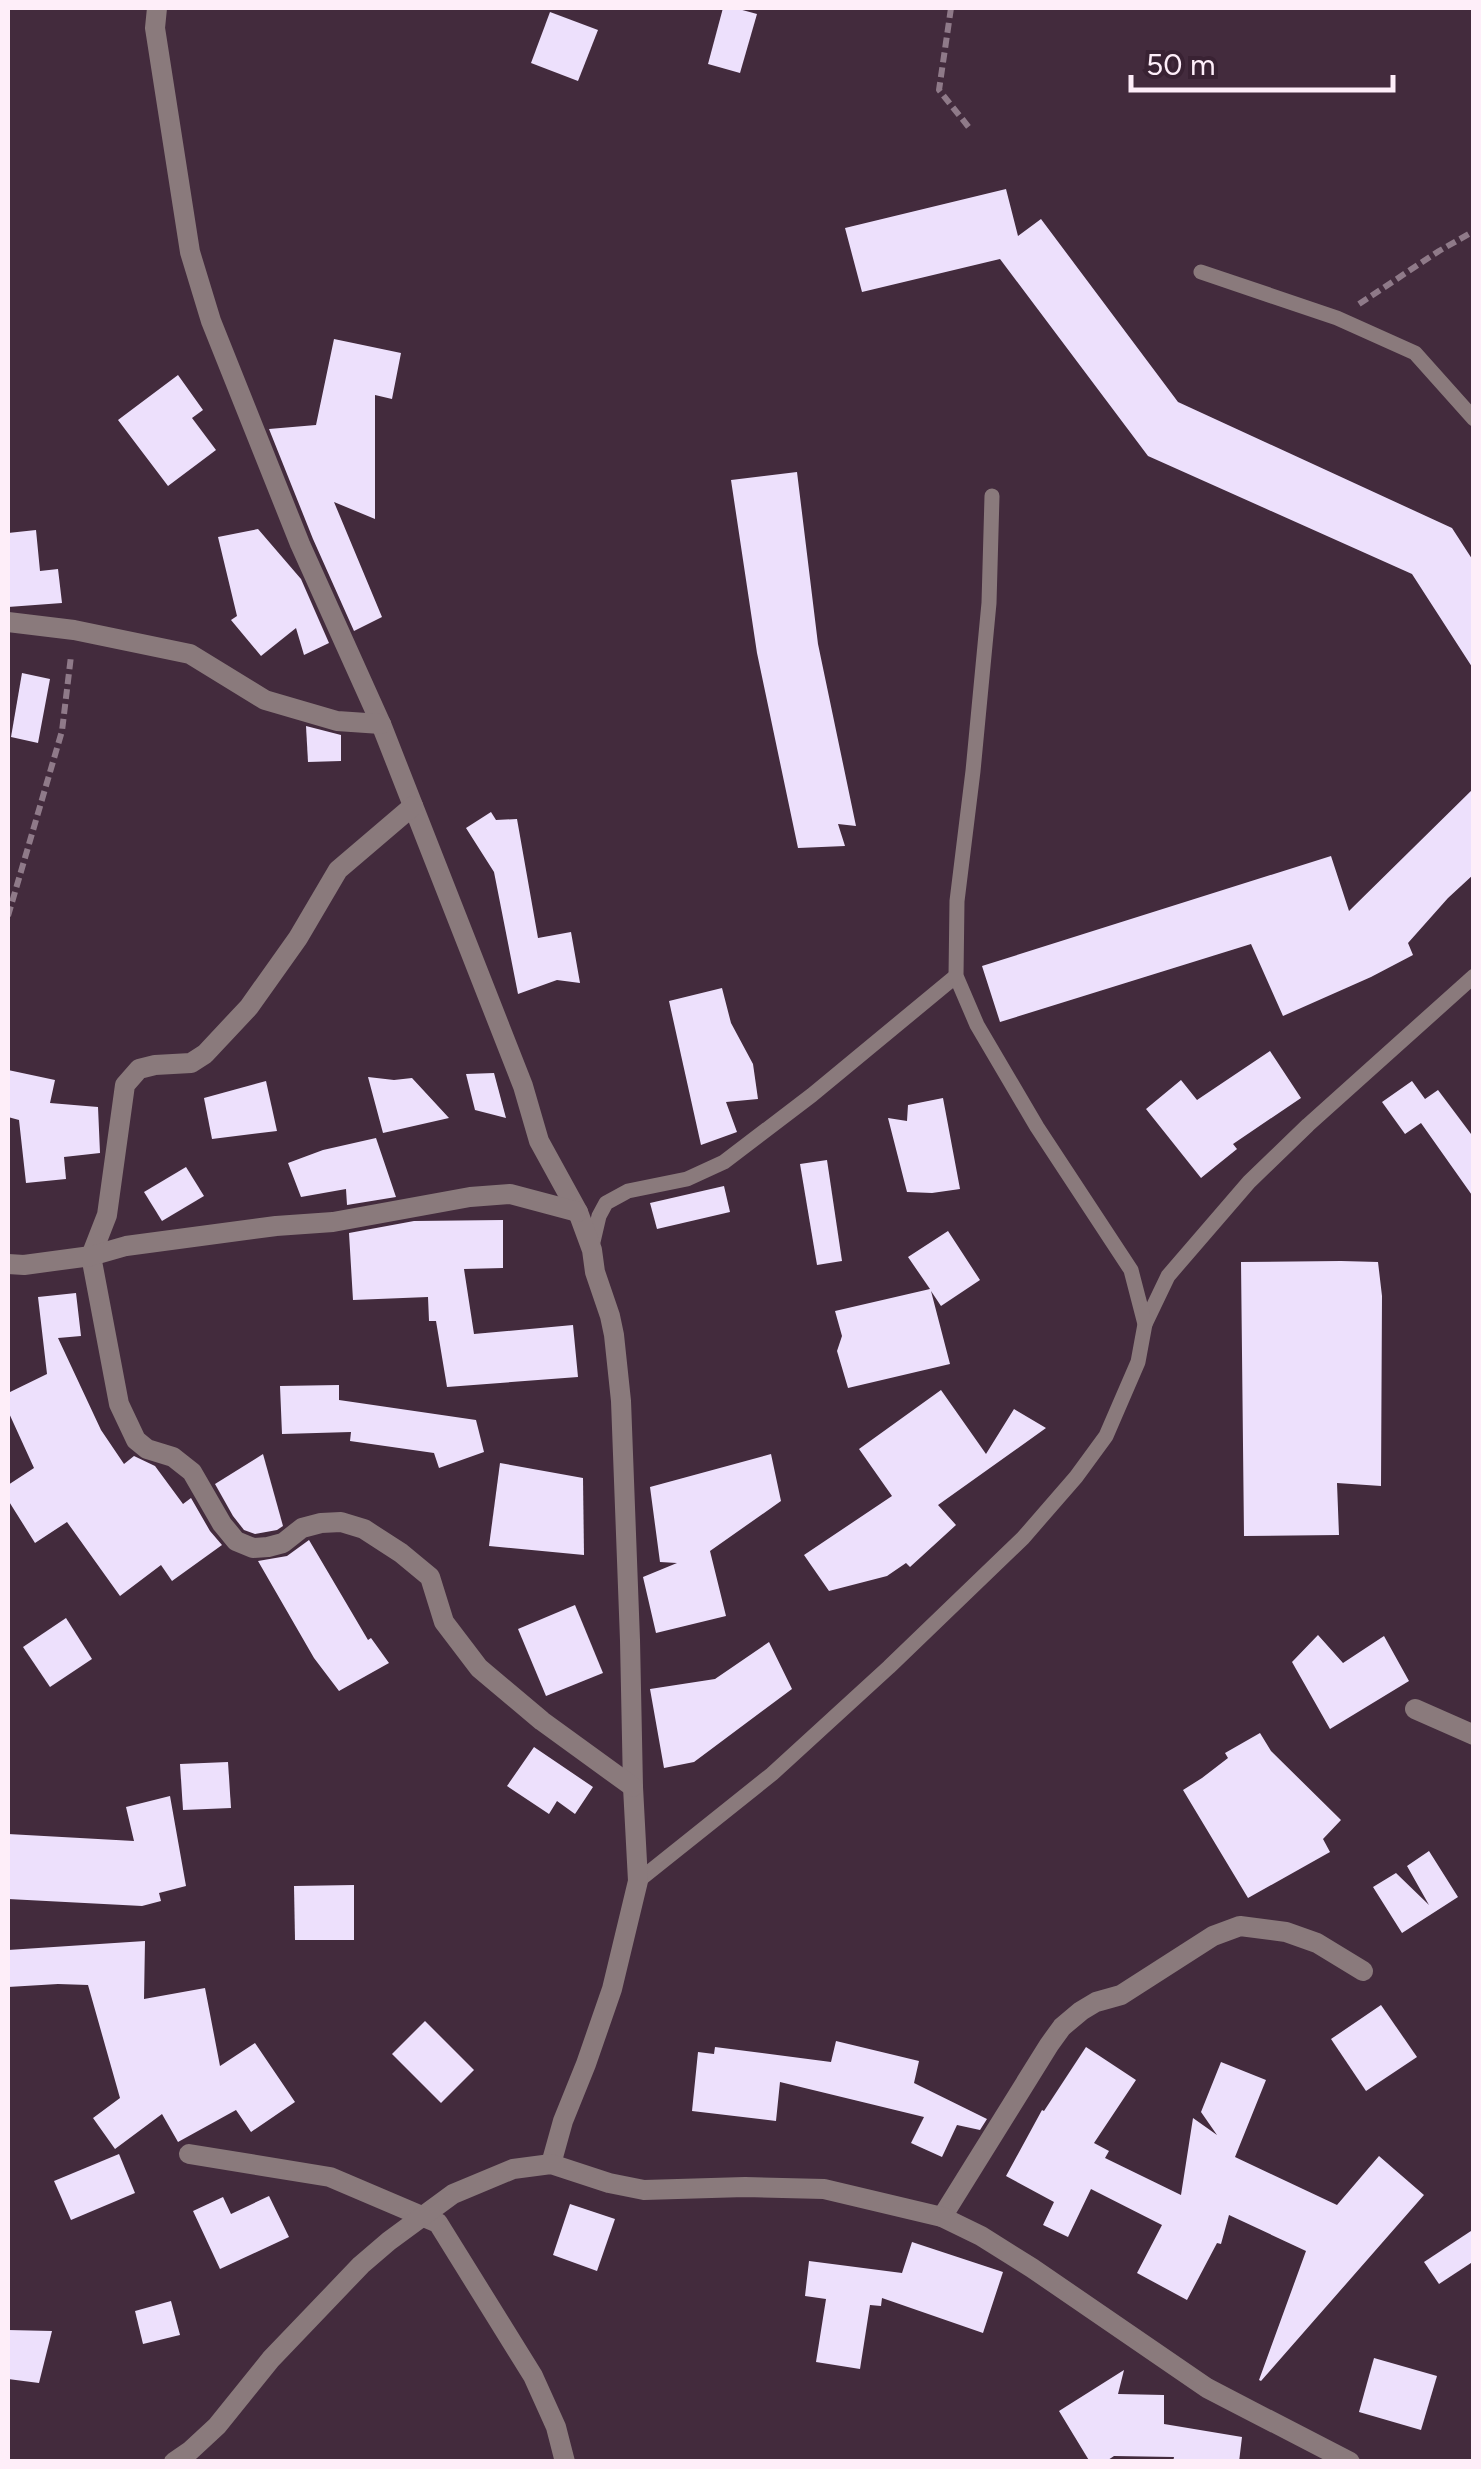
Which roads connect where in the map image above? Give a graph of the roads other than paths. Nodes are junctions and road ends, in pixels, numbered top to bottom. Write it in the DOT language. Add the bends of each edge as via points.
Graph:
graph roads {
  1 [pos="156,8"];
  2 [pos="1201,272"];
  3 [pos="1474,419"];
  4 [pos="992,496"];
  5 [pos="8,622"];
  6 [pos="381,724"];
  7 [pos="413,806"];
  8 [pos="956,976"];
  9 [pos="1474,976"];
  10 [pos="578,1212"];
  11 [pos="592,1250"];
  12 [pos="91,1256"];
  13 [pos="8,1264"];
  14 [pos="1145,1324"];
  15 [pos="1415,1709"];
  16 [pos="1474,1735"];
  17 [pos="633,1786"];
  18 [pos="638,1881"];
  19 [pos="1363,1971"];
  20 [pos="189,2154"];
  21 [pos="551,2164"];
  22 [pos="422,2216"];
  23 [pos="942,2218"];
  24 [pos="174,2462"];
  25 [pos="565,2462"];
  26 [pos="1350,2462"];
  1 -- 6 [label="street" via="190,252 211,320"];
  2 -- 3 [label="lane" via="1337,318 1414,353"];
  4 -- 8 [label="lane"];
  5 -- 6 [label="street" via="190,654 265,700 337,721"];
  6 -- 7 [label="street"];
  7 -- 10 [label="street" via="540,1141"];
  7 -- 12 [label="street" via="338,870 249,1007 204,1054 191,1063 139,1069 124,1085 107,1215"];
  8 -- 11 [label="lane" via="724,1162 687,1179 628,1190 606,1203"];
  8 -- 14 [label="lane" via="1037,1127 1130,1270"];
  9 -- 14 [label="lane" via="1249,1182 1168,1276"];
  10 -- 11 [label="street"];
  10 -- 12 [label="street" via="510,1194 470,1197"];
  11 -- 17 [label="street" via="610,1316 621,1401"];
  12 -- 13 [label="street"];
  12 -- 17 [label="street" via="120,1404 136,1440 192,1472 236,1541 268,1547 321,1523 364,1530 430,1578 444,1622 479,1668"];
  14 -- 18 [label="lane" via="1138,1362 1106,1436 1022,1538 772,1774"];
  15 -- 16 [label="street"];
  17 -- 18 [label="street"];
  18 -- 21 [label="street" via="612,1988"];
  19 -- 23 [label="street" via="1317,1943 1240,1926 1096,2002 1048,2045"];
  20 -- 22 [label="street" via="330,2177"];
  21 -- 22 [label="street" via="482,2181"];
  21 -- 23 [label="street" via="644,2190 824,2189"];
  22 -- 24 [label="street" via="361,2265 217,2426"];
  22 -- 25 [label="street" via="438,2224 533,2376"];
  23 -- 26 [label="street" via="1032,2268 1208,2388"];
}
